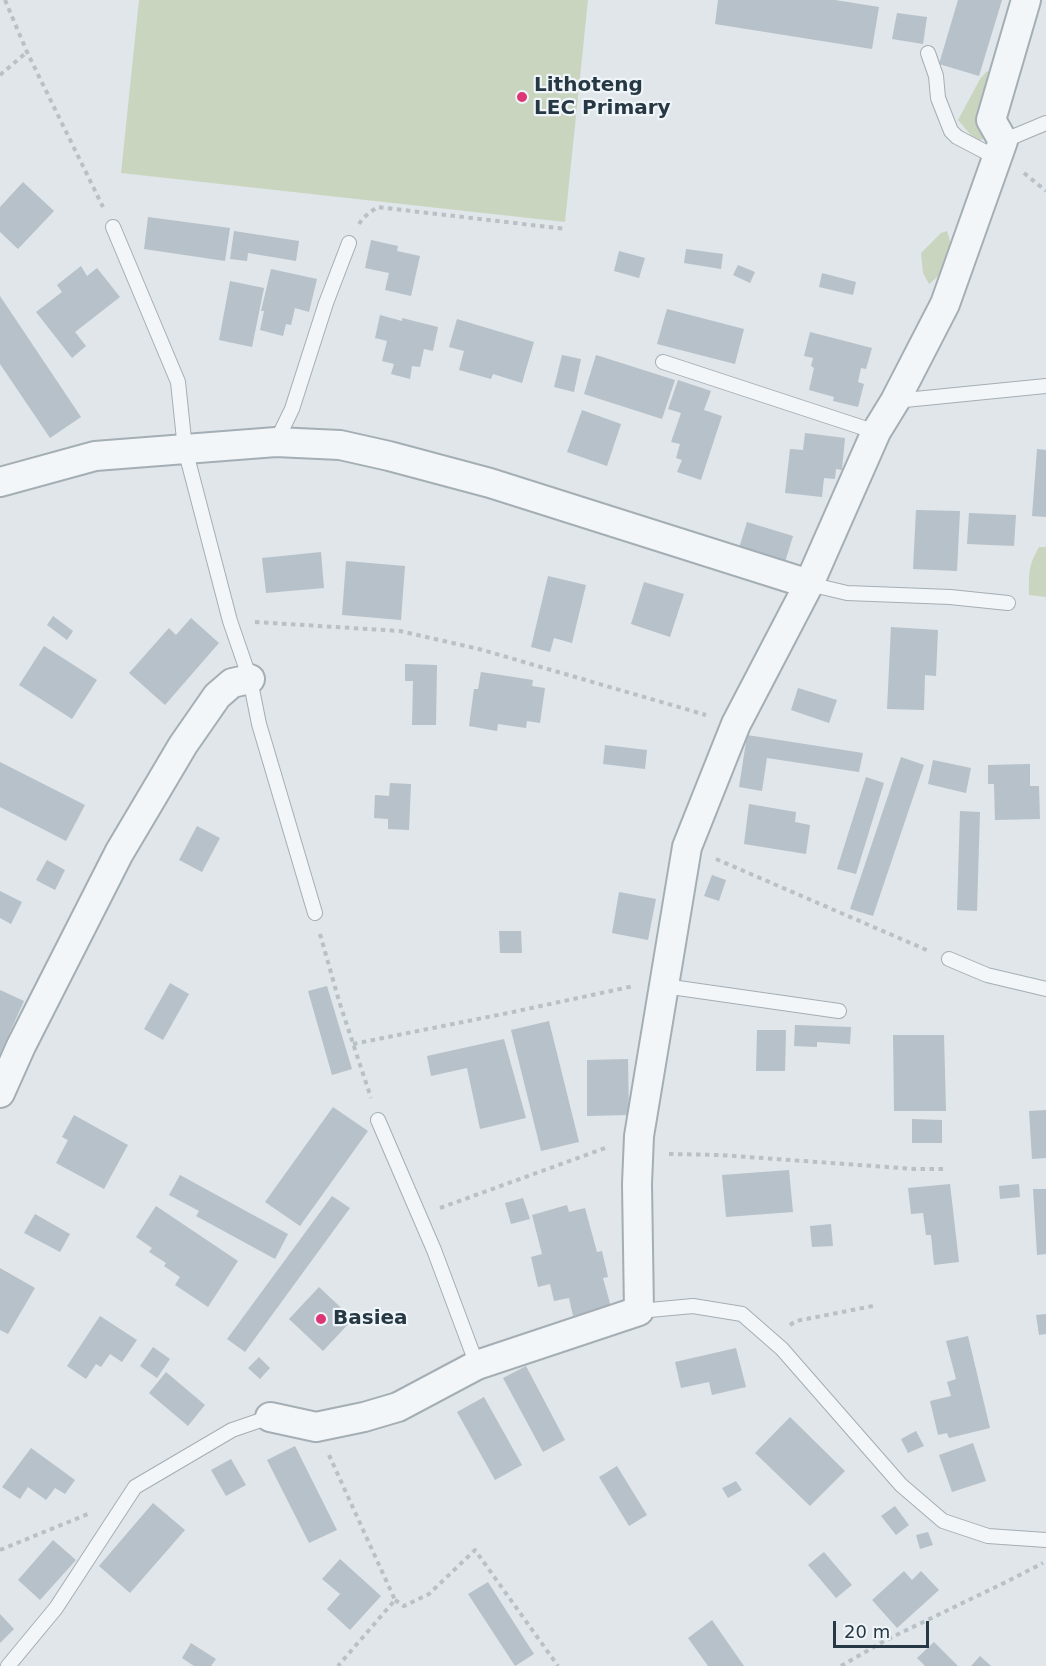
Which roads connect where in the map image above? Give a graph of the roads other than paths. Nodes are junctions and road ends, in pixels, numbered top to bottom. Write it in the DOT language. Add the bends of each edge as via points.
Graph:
graph roads {
  1 [pos="1026,0"];
  2 [pos="928,53"];
  3 [pos="1046,123"];
  4 [pos="1000,149"];
  5 [pos="112,227"];
  6 [pos="349,243"];
  7 [pos="663,362"];
  8 [pos="1046,386"];
  9 [pos="895,400"];
  10 [pos="876,432"];
  11 [pos="276,442"];
  12 [pos="185,449"];
  13 [pos="0,482"];
  14 [pos="808,584"];
  15 [pos="1008,603"];
  16 [pos="250,678"];
  17 [pos="315,913"];
  18 [pos="949,959"];
  19 [pos="664,986"];
  20 [pos="1046,989"];
  21 [pos="839,1011"];
  22 [pos="0,1093"];
  23 [pos="378,1120"];
  24 [pos="639,1311"];
  25 [pos="477,1365"];
  26 [pos="270,1417"];
  27 [pos="1046,1540"];
  28 [pos="8,1666"];
  1 -- 4 [label="street" via="991,120"];
  2 -- 4 [label="lane" via="938,98 951,131 957,137"];
  3 -- 4 [label="lane"];
  4 -- 9 [label="street" via="945,304"];
  5 -- 12 [label="lane" via="177,382"];
  6 -- 11 [label="lane" via="292,409"];
  7 -- 10 [label="lane"];
  8 -- 9 [label="lane"];
  9 -- 10 [label="street"];
  10 -- 14 [label="street"];
  11 -- 12 [label="street"];
  11 -- 14 [label="street" via="340,445 389,456 490,483"];
  12 -- 13 [label="street" via="95,456"];
  12 -- 16 [label="lane" via="230,621"];
  14 -- 15 [label="lane" via="847,593"];
  14 -- 19 [label="street" via="736,724 687,847"];
  16 -- 17 [label="lane" via="259,724"];
  16 -- 22 [label="street" via="231,683 217,696 183,745 119,853"];
  18 -- 20 [label="lane" via="987,975"];
  19 -- 21 [label="lane"];
  19 -- 24 [label="street" via="638,1145"];
  23 -- 25 [label="lane" via="434,1250"];
  24 -- 25 [label="street"];
  24 -- 27 [label="lane" via="693,1306 741,1314 782,1349 901,1485 943,1521 988,1536"];
  25 -- 26 [label="street" via="398,1407 364,1417 316,1426"];
  26 -- 28 [label="lane" via="232,1430 135,1487 56,1608"];
}
